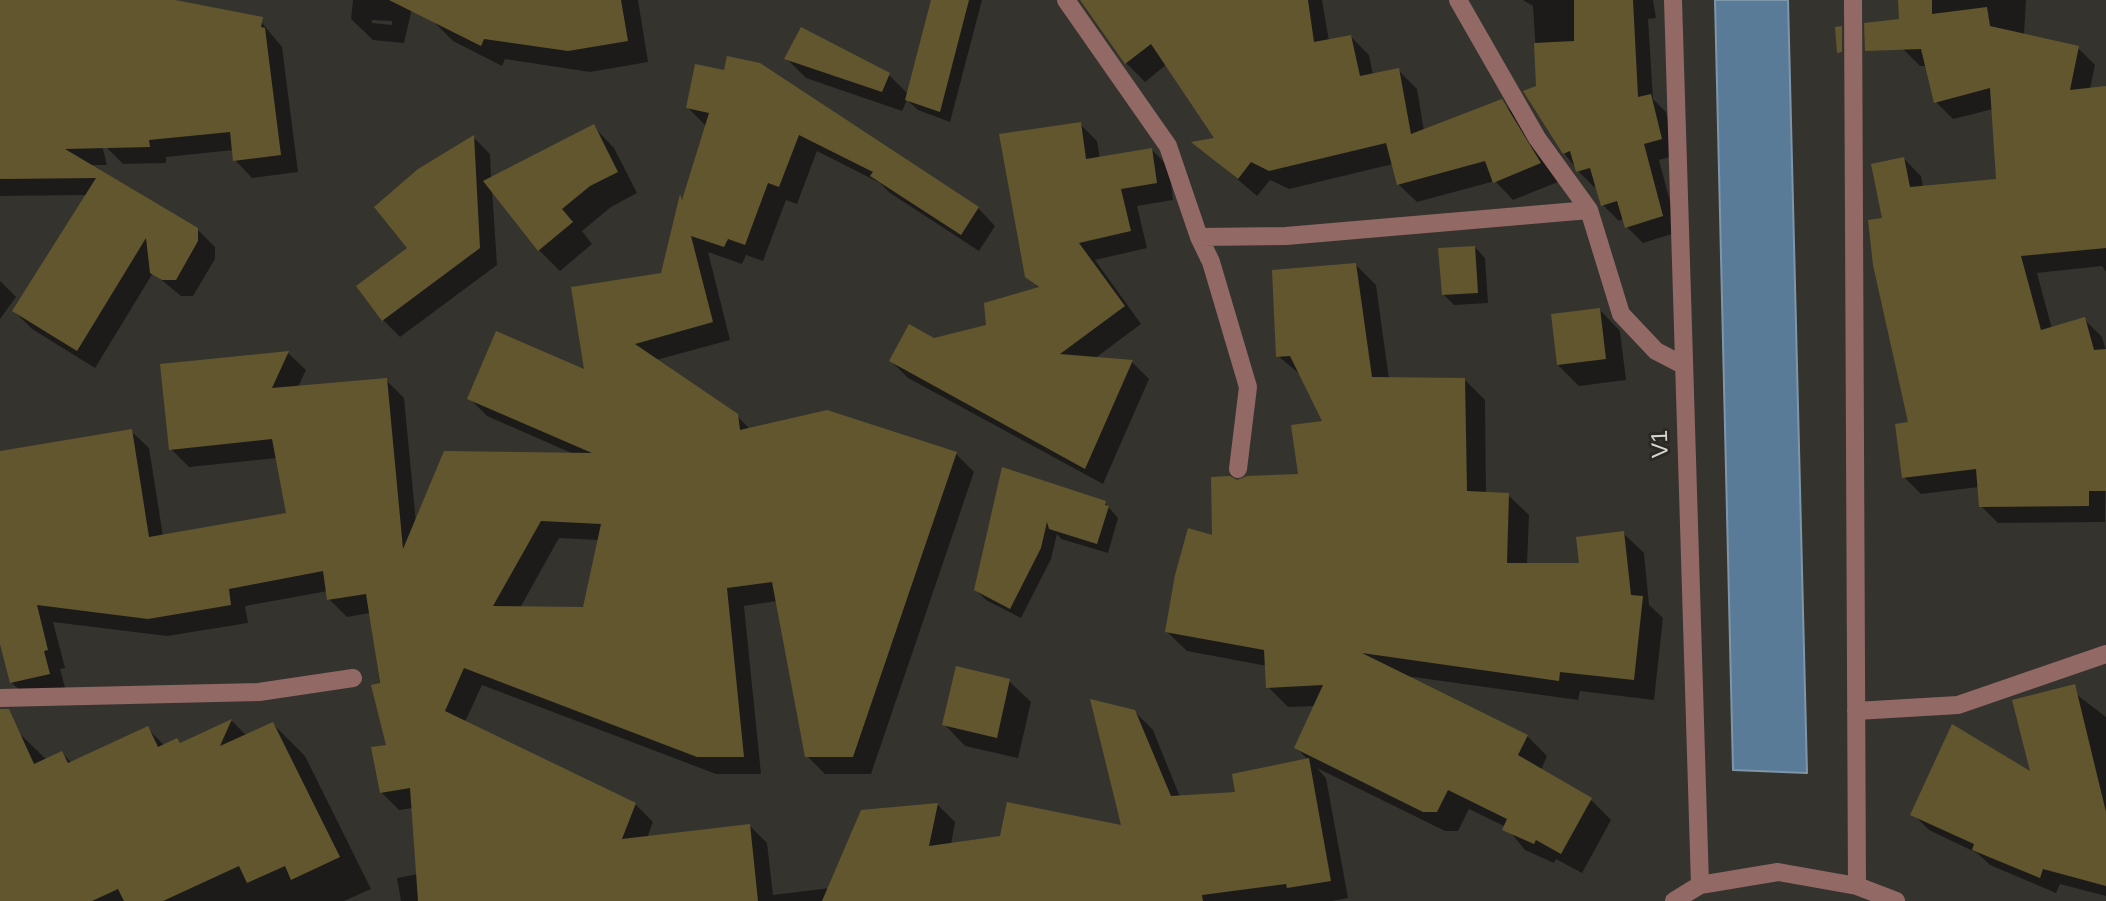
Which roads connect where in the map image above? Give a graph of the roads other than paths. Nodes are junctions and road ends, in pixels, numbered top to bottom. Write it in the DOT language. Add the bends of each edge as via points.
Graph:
graph roads {
  1 [pos="1066,0"];
  2 [pos="1458,0"];
  3 [pos="1673,0"];
  4 [pos="1853,0"];
  5 [pos="1588,210"];
  6 [pos="1199,237"];
  7 [pos="1683,366"];
  8 [pos="1238,468"];
  9 [pos="2106,654"];
  10 [pos="353,678"];
  11 [pos="0,698"];
  12 [pos="1856,711"];
  13 [pos="1700,886"];
  14 [pos="1857,886"];
  15 [pos="1674,901"];
  16 [pos="1896,901"];
  1 -- 6 [label="street" via="1168,146"];
  2 -- 5 [label="street" via="1537,138"];
  3 -- 7 [label="street, V1"];
  4 -- 12 [label="street"];
  5 -- 6 [label="street" via="1286,236"];
  5 -- 7 [label="street" via="1621,314 1656,351"];
  6 -- 8 [label="street" via="1211,261 1248,387"];
  7 -- 13 [label="street, V1"];
  9 -- 12 [label="street" via="1958,705"];
  10 -- 11 [label="street" via="259,692"];
  12 -- 14 [label="street"];
  13 -- 14 [label="street" via="1779,872"];
  13 -- 15 [label="street"];
  14 -- 16 [label="street"];
}
